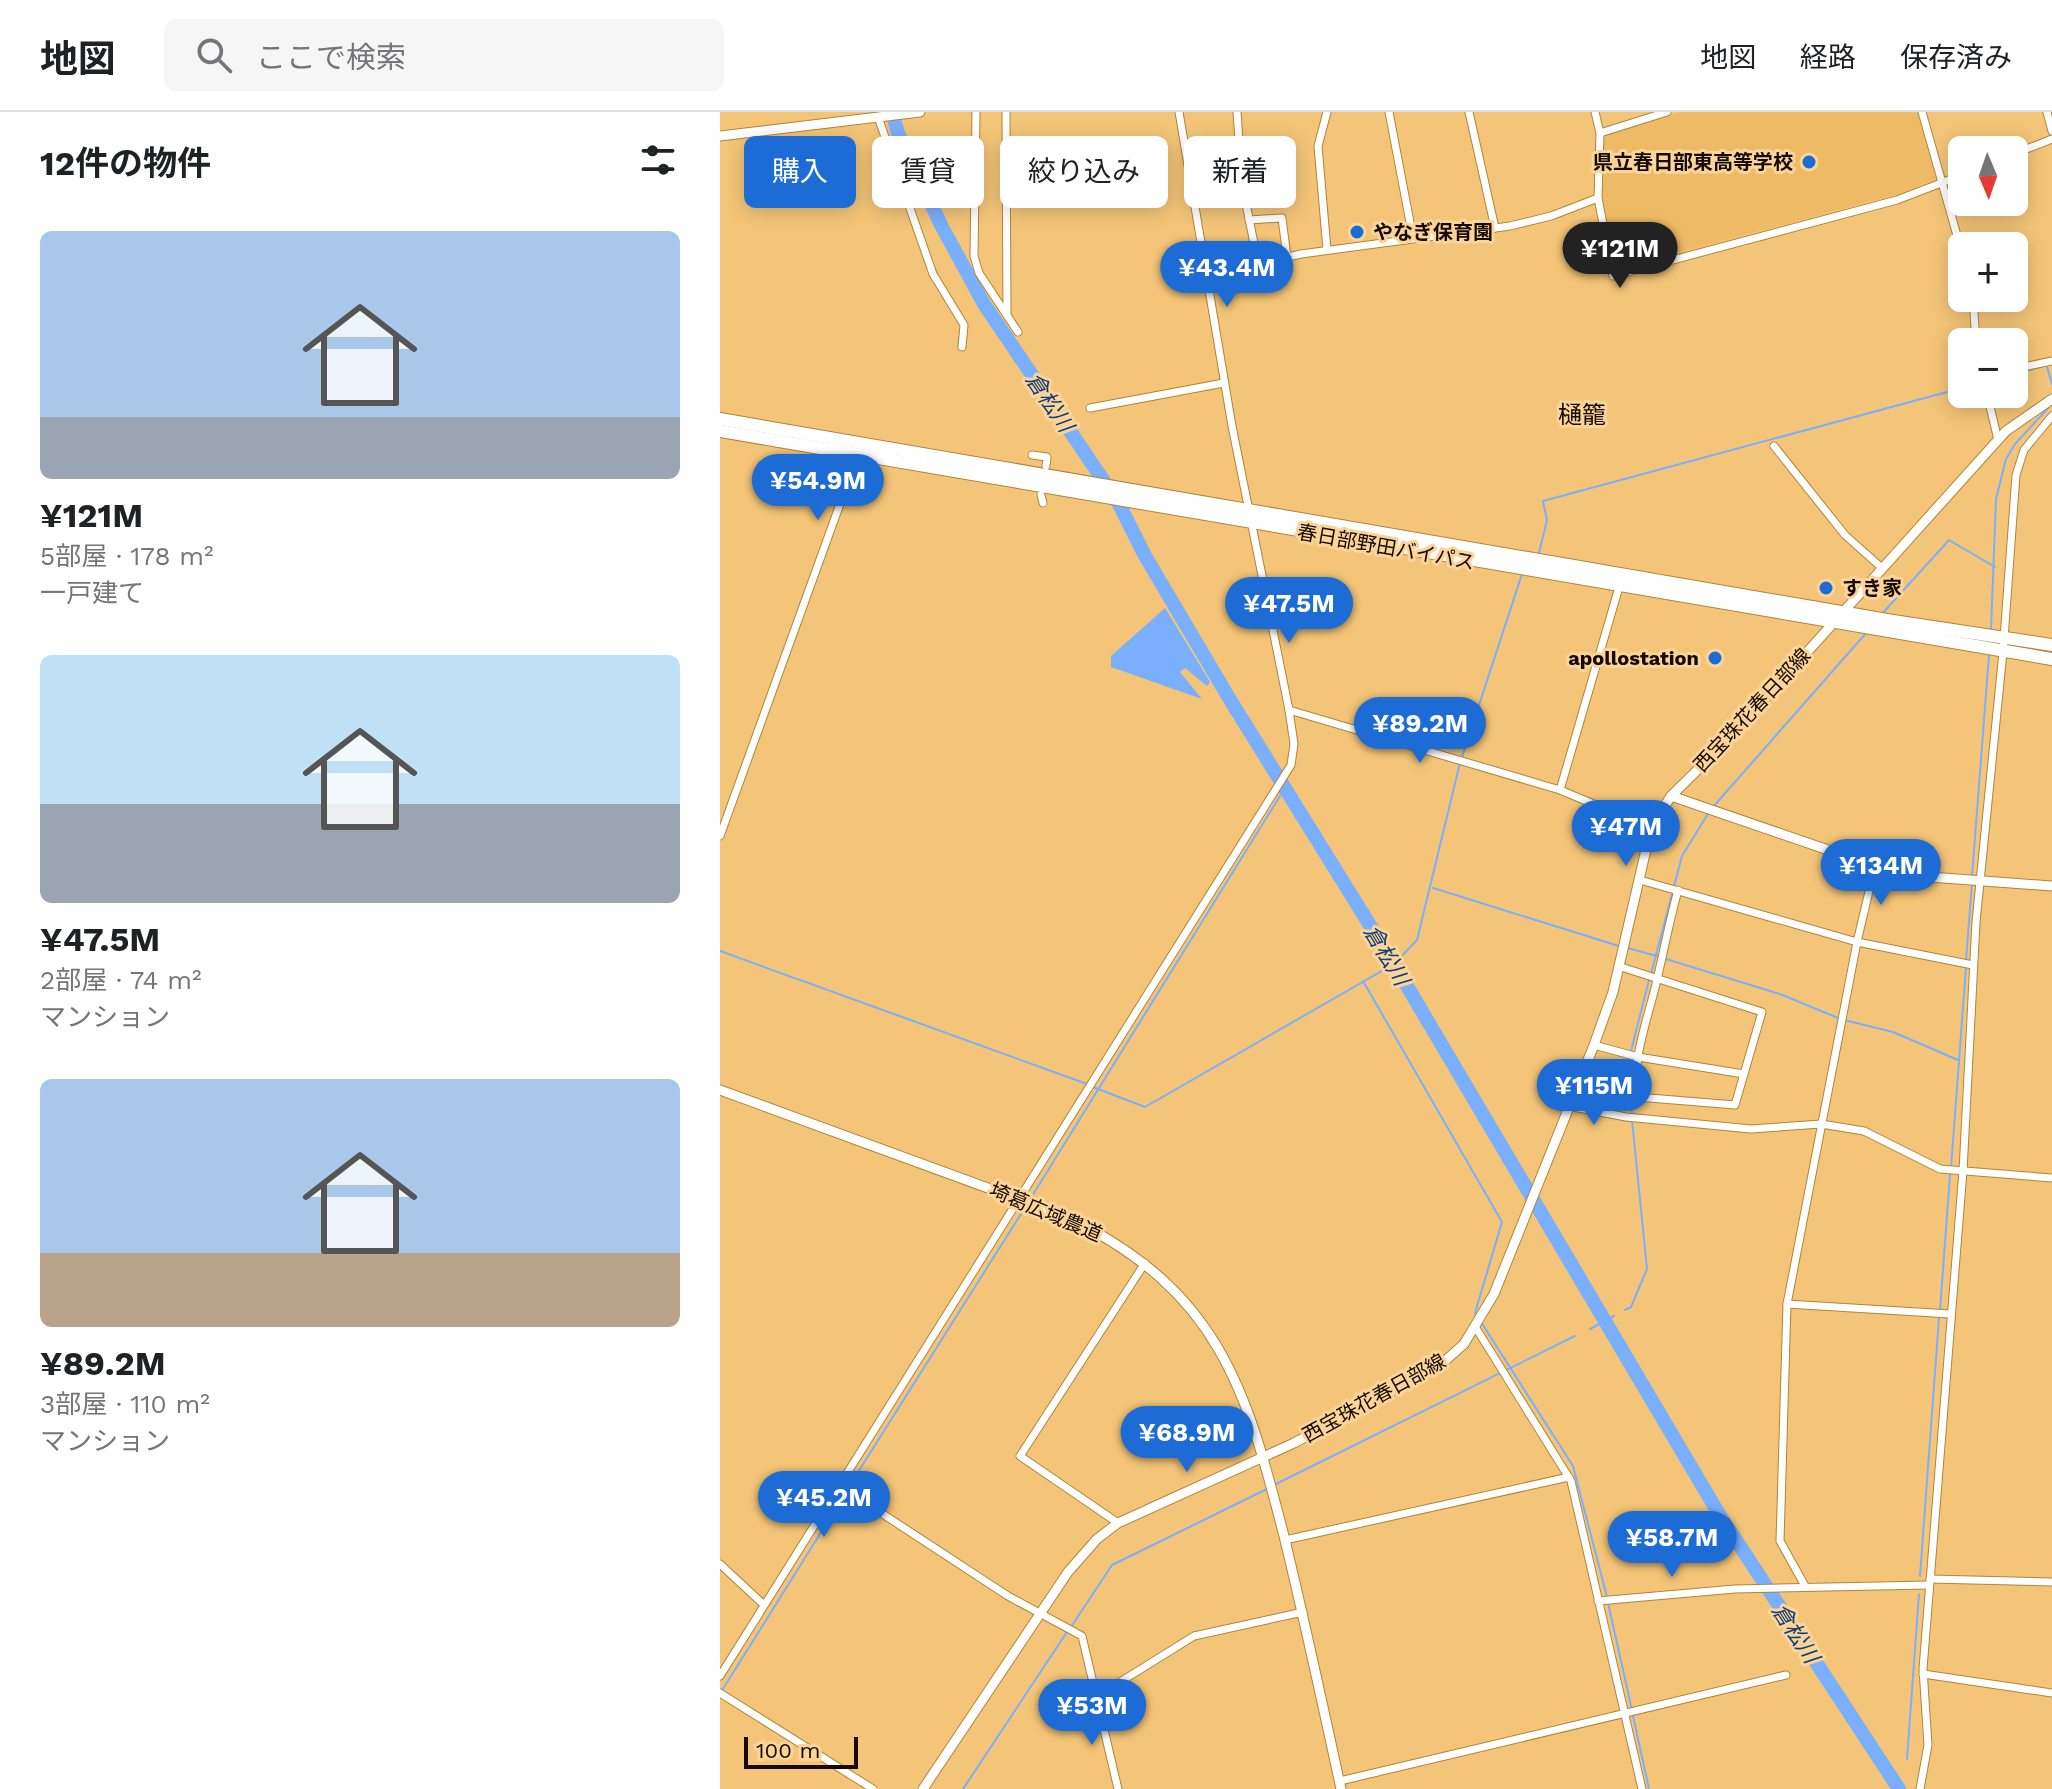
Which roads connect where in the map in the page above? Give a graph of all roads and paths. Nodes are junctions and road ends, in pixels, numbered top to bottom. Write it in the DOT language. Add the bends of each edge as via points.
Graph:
graph roads {
  1 [pos="920,112"];
  2 [pos="976,112"];
  3 [pos="1006,112"];
  4 [pos="1179,112"];
  5 [pos="1237,112"];
  6 [pos="1327,112"];
  7 [pos="1389,112"];
  8 [pos="1469,112"];
  9 [pos="1595,112"];
  10 [pos="1667,112"];
  11 [pos="1922,112"];
  12 [pos="2047,112"];
  13 [pos="908,113"];
  14 [pos="883,117"];
  15 [pos="2052,131"];
  16 [pos="1600,133"];
  17 [pos="720,136"];
  18 [pos="2052,139"];
  19 [pos="2028,148"];
  20 [pos="1948,181"];
  21 [pos="1942,183"];
  22 [pos="1598,198"];
  23 [pos="1249,220"];
  24 [pos="1495,228"];
  25 [pos="1956,232"];
  26 [pos="1413,238"];
  27 [pos="1327,250"];
  28 [pos="1287,257"];
  29 [pos="1258,263"];
  30 [pos="1206,276"];
  31 [pos="1007,315"];
  32 [pos="1018,332"];
  33 [pos="962,347"];
  34 [pos="2052,361"];
  35 [pos="2028,366"];
  36 [pos="1224,383"];
  37 [pos="2049,401"];
  38 [pos="1090,408"];
  39 [pos="1990,408"];
  40 [pos="720,419"];
  41 [pos="2051,420"];
  42 [pos="720,431"];
  43 [pos="1998,440"];
  44 [pos="1774,446"];
  45 [pos="851,455"];
  46 [pos="1032,455"];
  47 [pos="1046,466"];
  48 [pos="1249,510"];
  49 [pos="1252,524"];
  50 [pos="1882,568"];
  51 [pos="1619,587"];
  52 [pos="1843,612"];
  53 [pos="1832,623"];
  54 [pos="2004,638"];
  55 [pos="2052,645"];
  56 [pos="2003,652"];
  57 [pos="2052,659"];
  58 [pos="1289,710"];
  59 [pos="1560,790"];
  60 [pos="1671,796"];
  61 [pos="1651,828"];
  62 [pos="720,836"];
  63 [pos="1875,866"];
  64 [pos="1640,880"];
  65 [pos="1981,880"];
  66 [pos="2052,886"];
  67 [pos="1678,890"];
  68 [pos="1857,942"];
  69 [pos="1973,965"];
  70 [pos="1618,966"];
  71 [pos="1657,979"];
  72 [pos="1594,1045"];
  73 [pos="1638,1057"];
  74 [pos="1744,1074"];
  75 [pos="720,1090"];
  76 [pos="1568,1106"];
  77 [pos="1821,1124"];
  78 [pos="1960,1170"];
  79 [pos="2052,1178"];
  80 [pos="1018,1199"];
  81 [pos="1145,1263"];
  82 [pos="1787,1304"];
  83 [pos="1947,1314"];
  84 [pos="1476,1328"];
  85 [pos="1264,1458"];
  86 [pos="1569,1477"];
  87 [pos="840,1486"];
  88 [pos="1118,1523"];
  89 [pos="1285,1540"];
  90 [pos="721,1568"];
  91 [pos="1930,1582"];
  92 [pos="2052,1582"];
  93 [pos="1805,1586"];
  94 [pos="1600,1601"];
  95 [pos="763,1604"];
  96 [pos="1303,1612"];
  97 [pos="1040,1613"];
  98 [pos="1923,1674"];
  99 [pos="1786,1675"];
  100 [pos="720,1676"];
  101 [pos="720,1693"];
  102 [pos="2052,1693"];
  103 [pos="1096,1697"];
  104 [pos="1626,1714"];
  105 [pos="1341,1785"];
  106 [pos="873,1789"];
  107 [pos="923,1789"];
  108 [pos="1118,1789"];
  109 [pos="1642,1789"];
  110 [pos="1920,1789"];
  1 -- 13 [label="main road"];
  2 -- 31 [label="street" via="974,256"];
  3 -- 31 [label="street"];
  4 -- 30 [label="street"];
  5 -- 23 [label="street"];
  6 -- 27 [label="street" via="1318,146"];
  7 -- 26 [label="street"];
  8 -- 24 [label="street"];
  9 -- 16 [label="street"];
  10 -- 16 [label="street"];
  11 -- 21 [label="street"];
  12 -- 15 [label="street"];
  13 -- 14 [label="main road"];
  14 -- 17 [label="main road"];
  14 -- 33 [label="street" via="933,274 964,325"];
  16 -- 22 [label="street"];
  18 -- 19 [label="street"];
  20 -- 21 [label="street"];
  21 -- 22 [label="street" via="1897,200 1613,276"];
  21 -- 25 [label="street"];
  22 -- 24 [label="street" via="1537,221"];
  23 -- 28 [label="street" via="1282,218"];
  23 -- 29 [label="street"];
  24 -- 26 [label="street"];
  26 -- 27 [label="street"];
  27 -- 28 [label="street"];
  28 -- 29 [label="street"];
  29 -- 30 [label="street"];
  30 -- 36 [label="street"];
  31 -- 32 [label="street"];
  34 -- 35 [label="street"];
  36 -- 38 [label="street"];
  36 -- 48 [label="street"];
  37 -- 43 [label="main road, 西宝珠花春日部線"];
  39 -- 43 [label="street"];
  40 -- 48 [label="highway, 春日部野田バイパス"];
  41 -- 54 [label="street" via="2024,450 2016,475"];
  42 -- 45 [label="highway, 春日部野田バイパス"];
  43 -- 50 [label="main road, 西宝珠花春日部線"];
  44 -- 50 [label="street" via="1845,535"];
  45 -- 49 [label="highway, 春日部野田バイパス"];
  45 -- 62 [label="street" via="840,504"];
  46 -- 47 [label="street" via="1047,457"];
  48 -- 49 [label="street"];
  48 -- 52 [label="highway, 春日部野田バイパス"];
  49 -- 51 [label="highway, 春日部野田バイパス"];
  49 -- 58 [label="street"];
  50 -- 52 [label="main road, 西宝珠花春日部線"];
  51 -- 53 [label="highway, 春日部野田バイパス"];
  51 -- 59 [label="street"];
  52 -- 53 [label="main road, 西宝珠花春日部線"];
  52 -- 54 [label="highway, 春日部野田バイパス"];
  53 -- 56 [label="highway, 春日部野田バイパス"];
  53 -- 60 [label="main road, 西宝珠花春日部線"];
  54 -- 55 [label="highway, 春日部野田バイパス"];
  54 -- 56 [label="street"];
  56 -- 57 [label="highway, 春日部野田バイパス"];
  56 -- 65 [label="street"];
  58 -- 59 [label="street"];
  58 -- 80 [label="street" via="1291,765"];
  59 -- 61 [label="street"];
  60 -- 61 [label="main road, 西宝珠花春日部線"];
  60 -- 63 [label="main road"];
  61 -- 64 [label="main road, 西宝珠花春日部線"];
  63 -- 65 [label="main road"];
  63 -- 68 [label="street"];
  64 -- 67 [label="street"];
  64 -- 70 [label="main road, 西宝珠花春日部線"];
  65 -- 66 [label="main road"];
  65 -- 69 [label="street"];
  67 -- 68 [label="street"];
  67 -- 71 [label="street"];
  68 -- 69 [label="street"];
  68 -- 77 [label="street"];
  69 -- 78 [label="street"];
  70 -- 71 [label="street"];
  70 -- 72 [label="main road, 西宝珠花春日部線"];
  71 -- 73 [label="street"];
  71 -- 74 [label="street" via="1762,1012"];
  72 -- 73 [label="street"];
  72 -- 76 [label="main road, 西宝珠花春日部線"];
  73 -- 74 [label="street"];
  73 -- 74 [label="street" via="1637,1097 1735,1105"];
  75 -- 80 [label="main road, 埼葛広域農道"];
  76 -- 77 [label="street" via="1751,1129"];
  76 -- 84 [label="main road, 西宝珠花春日部線"];
  77 -- 78 [label="street" via="1864,1131 1945,1169"];
  77 -- 82 [label="street"];
  78 -- 79 [label="street"];
  78 -- 83 [label="street"];
  80 -- 81 [label="main road, 埼葛広域農道" via="1103,1234"];
  80 -- 87 [label="street"];
  81 -- 85 [label="main road, 埼葛広域農道" via="1200,1320 1231,1368"];
  81 -- 88 [label="street" via="1020,1456"];
  82 -- 83 [label="street"];
  82 -- 93 [label="street" via="1780,1541"];
  83 -- 91 [label="street"];
  84 -- 85 [label="main road, 西宝珠花春日部線" via="1446,1360"];
  84 -- 86 [label="street"];
  85 -- 88 [label="main road, 西宝珠花春日部線"];
  85 -- 89 [label="main road, 埼葛広域農道"];
  86 -- 89 [label="street"];
  86 -- 94 [label="street"];
  87 -- 95 [label="street"];
  87 -- 97 [label="street"];
  88 -- 97 [label="main road, 西宝珠花春日部線" via="1080,1556"];
  89 -- 96 [label="main road, 埼葛広域農道"];
  90 -- 95 [label="street"];
  91 -- 92 [label="street"];
  91 -- 93 [label="street"];
  91 -- 98 [label="street"];
  93 -- 94 [label="street"];
  94 -- 104 [label="street"];
  95 -- 100 [label="street"];
  96 -- 103 [label="street" via="1194,1636"];
  96 -- 105 [label="main road, 埼葛広域農道"];
  97 -- 103 [label="street" via="1082,1636"];
  97 -- 107 [label="main road, 西宝珠花春日部線"];
  98 -- 102 [label="street"];
  98 -- 110 [label="street" via="1928,1745"];
  99 -- 104 [label="street"];
  101 -- 106 [label="street"];
  103 -- 108 [label="street"];
  104 -- 105 [label="street"];
  104 -- 109 [label="street"];
}
